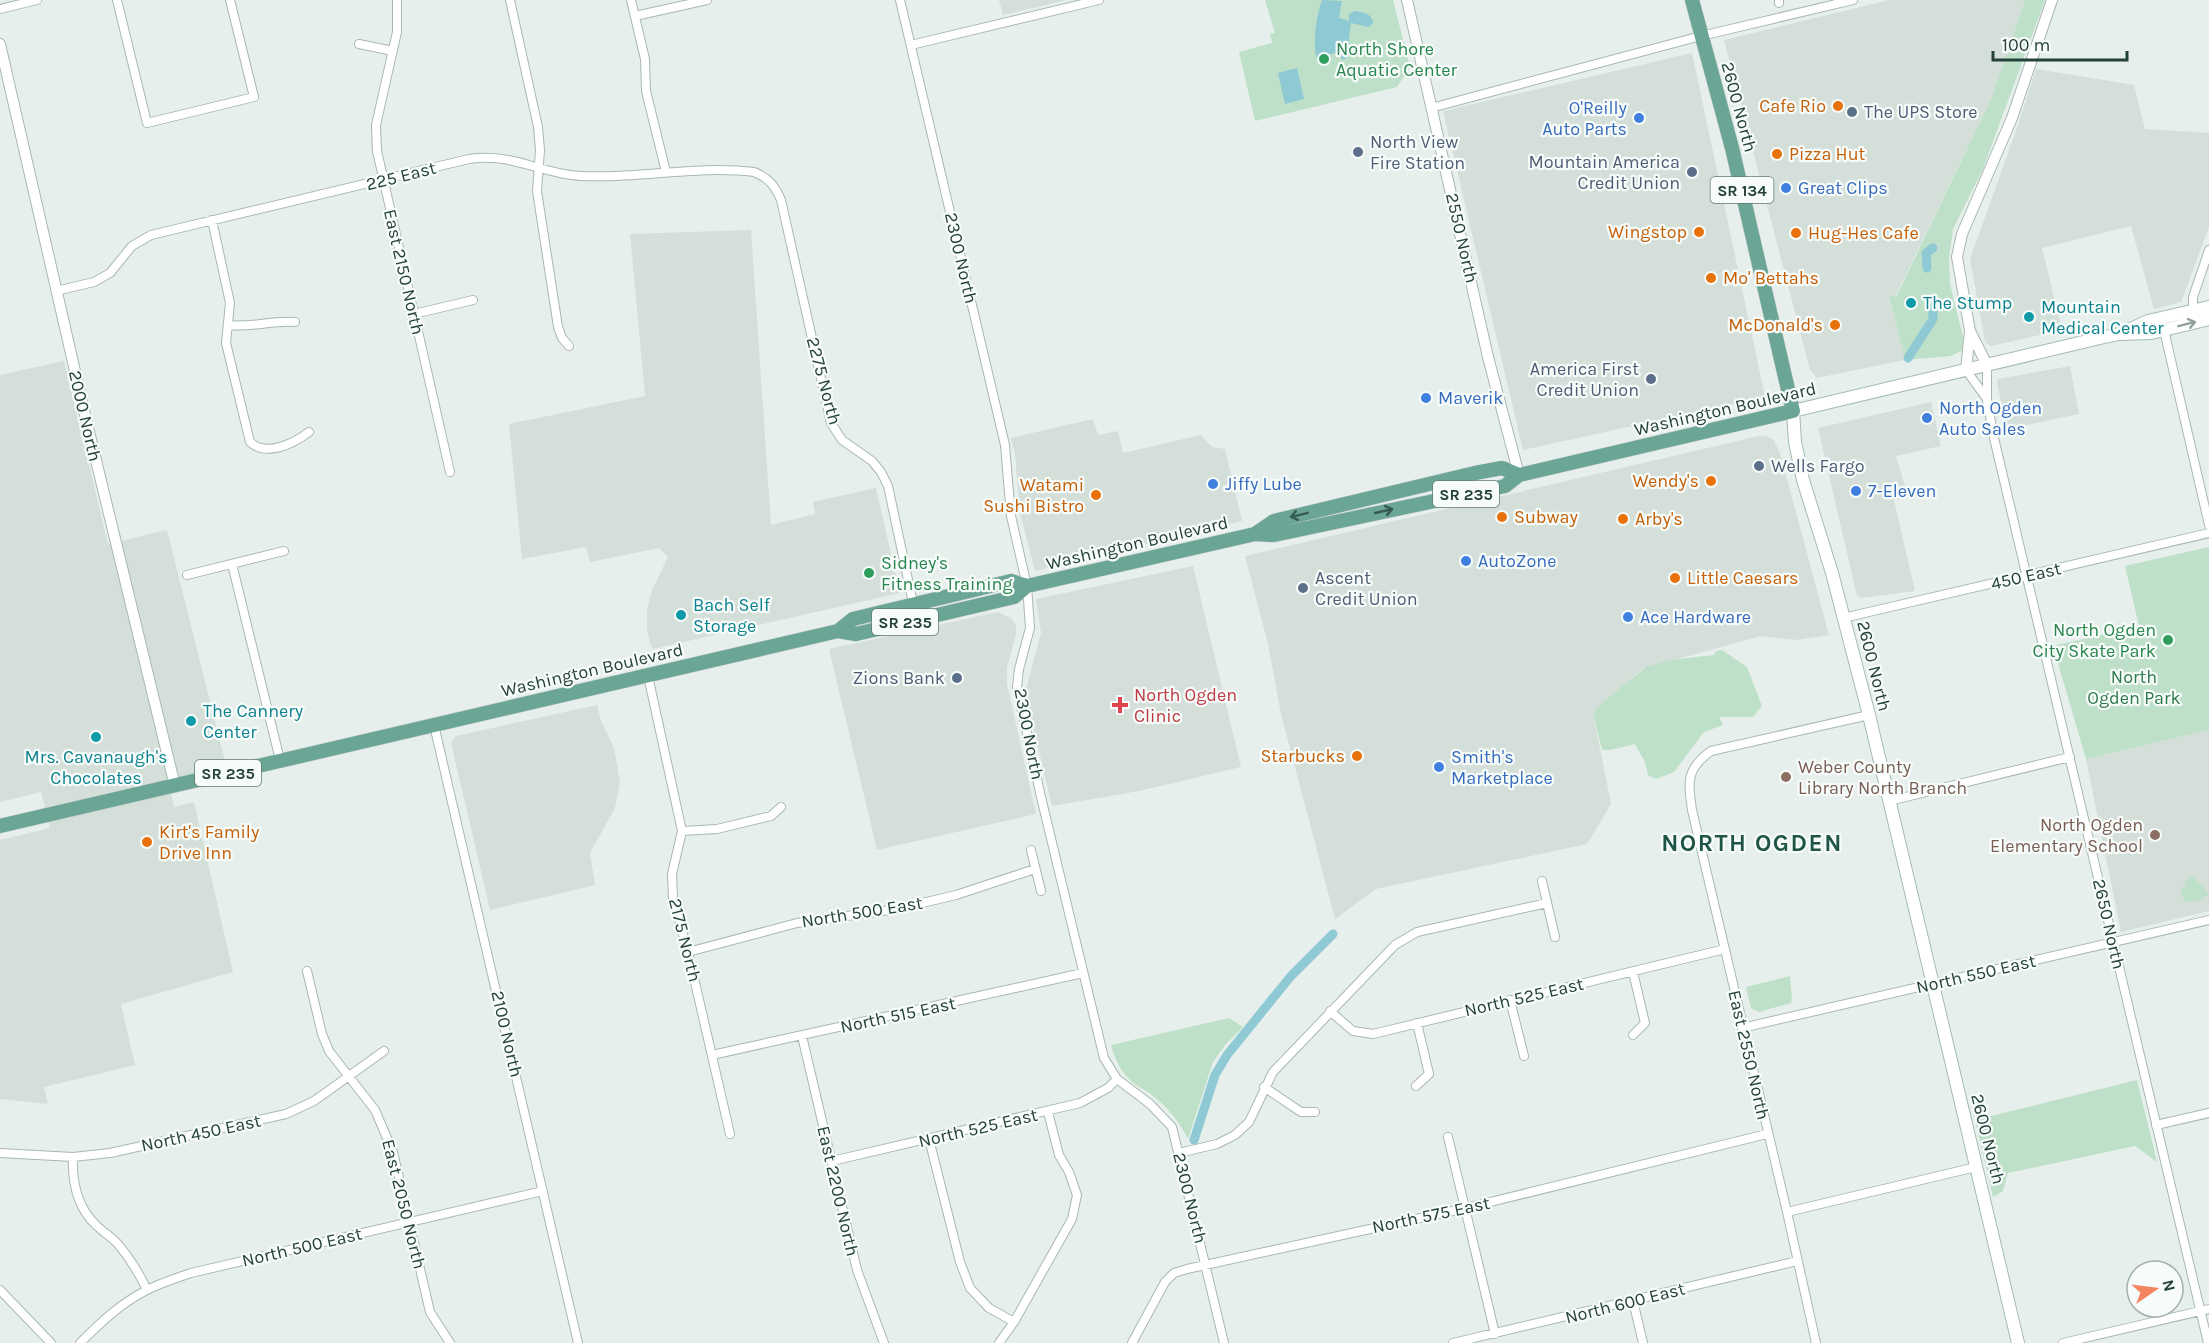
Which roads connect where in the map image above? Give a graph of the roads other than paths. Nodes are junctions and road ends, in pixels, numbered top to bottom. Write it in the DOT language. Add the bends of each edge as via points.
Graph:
graph roads {
  1 [pos="37,0"];
  2 [pos="117,0"];
  3 [pos="230,0"];
  4 [pos="397,0"];
  5 [pos="510,0"];
  6 [pos="631,0"];
  7 [pos="707,0"];
  8 [pos="900,0"];
  9 [pos="1099,0"];
  10 [pos="1407,0"];
  11 [pos="1692,0"];
  12 [pos="1853,0"];
  13 [pos="2052,0"];
  14 [pos="0,9"];
  15 [pos="635,16"];
  16 [pos="1701,36"];
  17 [pos="0,44"];
  18 [pos="359,44"];
  19 [pos="911,45"];
  20 [pos="393,51"];
  21 [pos="1431,108"];
  22 [pos="538,167"];
  23 [pos="666,172"];
  24 [pos="766,177"];
  25 [pos="383,180"];
  26 [pos="212,220"];
  27 [pos="2209,250"];
  28 [pos="56,291"];
  29 [pos="473,300"];
  30 [pos="2209,307"];
  31 [pos="2193,310"];
  32 [pos="414,314"];
  33 [pos="2209,319"];
  34 [pos="296,322"];
  35 [pos="228,325"];
  36 [pos="2164,330"];
  37 [pos="1970,331"];
  38 [pos="2119,334"];
  39 [pos="569,346"];
  40 [pos="1987,364"];
  41 [pos="1966,370"];
  42 [pos="1987,400"];
  43 [pos="1793,411"];
  44 [pos="309,432"];
  45 [pos="450,472"];
  46 [pos="1519,475"];
  47 [pos="2209,525"];
  48 [pos="2209,533"];
  49 [pos="1255,534"];
  50 [pos="284,551"];
  51 [pos="232,564"];
  52 [pos="187,575"];
  53 [pos="2026,576"];
  54 [pos="1027,586"];
  55 [pos="913,603"];
  56 [pos="1844,618"];
  57 [pos="838,631"];
  58 [pos="648,676"];
  59 [pos="1869,715"];
  60 [pos="434,725"];
  61 [pos="2070,757"];
  62 [pos="280,760"];
  63 [pos="175,786"];
  64 [pos="1889,801"];
  65 [pos="781,807"];
  66 [pos="0,826"];
  67 [pos="682,831"];
  68 [pos="1031,850"];
  69 [pos="1035,869"];
  70 [pos="1542,881"];
  71 [pos="1041,891"];
  72 [pos="1547,903"];
  73 [pos="2209,920"];
  74 [pos="1555,937"];
  75 [pos="2113,942"];
  76 [pos="1725,949"];
  77 [pos="688,952"];
  78 [pos="307,972"];
  79 [pos="1633,972"];
  80 [pos="1083,973"];
  81 [pos="1933,984"];
  82 [pos="1510,1000"];
  83 [pos="1330,1011"];
  84 [pos="1417,1023"];
  85 [pos="1742,1028"];
  86 [pos="1633,1035"];
  87 [pos="802,1036"];
  88 [pos="384,1051"];
  89 [pos="712,1055"];
  90 [pos="1524,1056"];
  91 [pos="349,1075"];
  92 [pos="1117,1079"];
  93 [pos="1416,1086"];
  94 [pos="1264,1087"];
  95 [pos="1048,1112"];
  96 [pos="1315,1112"];
  97 [pos="2209,1113"];
  98 [pos="2156,1125"];
  99 [pos="730,1134"];
  100 [pos="1767,1134"];
  101 [pos="1448,1137"];
  102 [pos="929,1139"];
  103 [pos="0,1153"];
  104 [pos="1179,1153"];
  105 [pos="73,1157"];
  106 [pos="832,1161"];
  107 [pos="1976,1167"];
  108 [pos="543,1191"];
  109 [pos="1466,1208"];
  110 [pos="1787,1212"];
  111 [pos="409,1223"];
  112 [pos="1797,1261"];
  113 [pos="1205,1263"];
  114 [pos="0,1290"];
  115 [pos="147,1290"];
  116 [pos="1634,1301"];
  117 [pos="2205,1310"];
  118 [pos="1014,1322"];
  119 [pos="1495,1334"];
  120 [pos="51,1343"];
  121 [pos="80,1343"];
  122 [pos="450,1343"];
  123 [pos="578,1343"];
  124 [pos="884,1343"];
  125 [pos="999,1343"];
  126 [pos="1132,1343"];
  127 [pos="1224,1343"];
  128 [pos="1453,1343"];
  129 [pos="1643,1343"];
  130 [pos="1816,1343"];
  131 [pos="2018,1343"];
  132 [pos="2063,1343"];
  133 [pos="2208,1343"];
  1 -- 14 [label="street"];
  2 -- 3 [label="street" via="147,123 254,97"];
  4 -- 20 [label="street, East 2150 North"];
  5 -- 22 [label="street" via="538,127"];
  6 -- 15 [label="street"];
  7 -- 15 [label="street"];
  8 -- 19 [label="street, 2300 North"];
  9 -- 19 [label="street"];
  10 -- 21 [label="street, 2550 North"];
  11 -- 16 [label="main road, 2600 North / SR 134"];
  12 -- 16 [label="street"];
  13 -- 37 [label="street" via="2012,118 1962,234 1958,271"];
  15 -- 23 [label="street" via="646,64 646,91"];
  16 -- 21 [label="street"];
  16 -- 43 [label="main road, 2600 North / SR 134" via="1732,148"];
  17 -- 28 [label="street, 2000 North"];
  18 -- 20 [label="street"];
  19 -- 54 [label="street, 2300 North" via="999,414 1011,516"];
  20 -- 25 [label="street, East 2150 North" via="376,125"];
  21 -- 46 [label="street, 2550 North"];
  22 -- 23 [label="street, 225 East" via="579,176"];
  22 -- 25 [label="street, 225 East" via="502,157 480,157"];
  22 -- 39 [label="street" via="538,204 557,322"];
  23 -- 24 [label="street, 225 East" via="741,170"];
  24 -- 55 [label="street, 2275 North" via="781,200 831,423 842,440 872,461 888,486"];
  25 -- 26 [label="street, 225 East"];
  25 -- 32 [label="street, East 2150 North"];
  26 -- 28 [label="street, 225 East" via="151,235 132,246 110,273 94,282"];
  26 -- 35 [label="street" via="230,303"];
  27 -- 31 [label="street" via="2193,297"];
  28 -- 63 [label="street, 2000 North"];
  29 -- 32 [label="street"];
  30 -- 31 [label="main road"];
  31 -- 38 [label="main road" via="2148,321"];
  32 -- 45 [label="street, East 2150 North"];
  36 -- 33 [label="main road, one-way"];
  34 -- 35 [label="street"];
  35 -- 44 [label="street" via="226,343 250,442 263,450 296,442"];
  36 -- 38 [label="main road"];
  36 -- 47 [label="street"];
  37 -- 40 [label="street"];
  37 -- 41 [label="street"];
  38 -- 40 [label="main road, Washington Boulevard"];
  40 -- 41 [label="main road, Washington Boulevard"];
  40 -- 42 [label="street, 2650 North"];
  41 -- 42 [label="street, 2650 North"];
  41 -- 43 [label="main road, Washington Boulevard"];
  42 -- 53 [label="street, 2650 North"];
  43 -- 46 [label="main road, Washington Boulevard / SR 235"];
  43 -- 56 [label="main road, 2600 North" via="1803,480"];
  49 -- 46 [label="main road, Washington Boulevard / SR 235, one-way" via="1274,535 1505,486"];
  46 -- 49 [label="main road, Washington Boulevard / SR 235, one-way" via="1502,468 1426,484 1274,521"];
  48 -- 53 [label="street, 450 East"];
  49 -- 54 [label="main road, Washington Boulevard / SR 235"];
  50 -- 51 [label="street"];
  51 -- 52 [label="street"];
  51 -- 62 [label="street"];
  53 -- 56 [label="street, 450 East"];
  53 -- 61 [label="street, 2650 North"];
  54 -- 55 [label="main road, Washington Boulevard / SR 235" via="1011,581"];
  54 -- 57 [label="main road, Washington Boulevard / SR 235" via="1014,597 993,602 856,634"];
  54 -- 80 [label="street, 2300 North" via="1030,628 1017,687"];
  55 -- 57 [label="main road, Washington Boulevard / SR 235" via="853,619"];
  56 -- 59 [label="main road, 2600 North"];
  57 -- 58 [label="main road, Washington Boulevard / SR 235"];
  58 -- 60 [label="main road, Washington Boulevard / SR 235"];
  58 -- 67 [label="street, 2175 North"];
  59 -- 64 [label="main road, 2600 North"];
  59 -- 76 [label="street, East 2550 North" via="1711,751 1693,767 1688,783 1692,810"];
  60 -- 62 [label="main road, SR 235"];
  60 -- 108 [label="street, 2100 North"];
  61 -- 64 [label="street"];
  61 -- 75 [label="street, 2650 North"];
  62 -- 63 [label="main road, SR 235"];
  63 -- 66 [label="main road, SR 235"];
  64 -- 81 [label="main road, 2600 North"];
  65 -- 67 [label="street" via="771,816 717,829"];
  67 -- 77 [label="street, 2175 North" via="672,891"];
  68 -- 69 [label="street"];
  69 -- 71 [label="street"];
  69 -- 77 [label="street, North 500 East" via="956,895 897,909 797,923"];
  70 -- 72 [label="street"];
  72 -- 74 [label="street"];
  72 -- 83 [label="street" via="1408,935"];
  73 -- 75 [label="street, North 550 East"];
  75 -- 81 [label="street, North 550 East"];
  75 -- 98 [label="street, 2650 North"];
  76 -- 79 [label="street, North 525 East"];
  76 -- 85 [label="street, East 2550 North"];
  77 -- 89 [label="street, 2175 North"];
  78 -- 91 [label="street, East 2050 North" via="322,1034 329,1051"];
  79 -- 82 [label="street, North 525 East"];
  79 -- 86 [label="street" via="1645,1023"];
  80 -- 87 [label="street, North 515 East"];
  80 -- 92 [label="street, 2300 North" via="1104,1058"];
  81 -- 85 [label="street, North 550 East"];
  81 -- 107 [label="main road, 2600 North"];
  82 -- 84 [label="street, North 525 East"];
  82 -- 90 [label="street"];
  83 -- 84 [label="street, North 525 East" via="1353,1031 1373,1034"];
  83 -- 94 [label="street" via="1273,1072"];
  84 -- 93 [label="street" via="1429,1074"];
  85 -- 100 [label="street, East 2550 North"];
  87 -- 89 [label="street, North 515 East"];
  87 -- 106 [label="street, East 2200 North"];
  88 -- 91 [label="street, North 450 East"];
  89 -- 99 [label="street, 2175 North"];
  91 -- 105 [label="street, North 450 East" via="314,1101 286,1114 110,1153"];
  91 -- 111 [label="street, East 2050 North" via="385,1130"];
  92 -- 95 [label="street, North 525 East" via="1080,1103"];
  92 -- 104 [label="street, 2300 North" via="1150,1104 1172,1128"];
  94 -- 96 [label="street" via="1301,1112"];
  94 -- 104 [label="street" via="1249,1122 1235,1135 1217,1144"];
  95 -- 102 [label="street, North 525 East"];
  95 -- 118 [label="street" via="1059,1155 1077,1195 1072,1219"];
  97 -- 98 [label="street"];
  98 -- 117 [label="street, 2650 North"];
  100 -- 109 [label="street, North 575 East"];
  100 -- 110 [label="street, East 2550 North"];
  101 -- 109 [label="street"];
  102 -- 106 [label="street, North 525 East"];
  102 -- 118 [label="street" via="970,1288 989,1308"];
  103 -- 105 [label="street, North 450 East"];
  104 -- 113 [label="street, 2300 North"];
  105 -- 115 [label="street" via="72,1178 86,1213 128,1257"];
  106 -- 124 [label="street, East 2200 North" via="857,1270"];
  107 -- 110 [label="street"];
  107 -- 131 [label="main road, 2600 North"];
  108 -- 111 [label="street, North 500 East"];
  108 -- 123 [label="street, 2100 North"];
  109 -- 113 [label="street, North 575 East"];
  109 -- 119 [label="street"];
  110 -- 112 [label="street, East 2550 North"];
  111 -- 115 [label="street, North 500 East" via="191,1273"];
  111 -- 122 [label="street, East 2050 North" via="430,1312"];
  112 -- 116 [label="street, North 600 East"];
  112 -- 130 [label="street, East 2550 North"];
  113 -- 126 [label="street, North 575 East" via="1174,1273 1165,1282"];
  113 -- 127 [label="street, 2300 North"];
  114 -- 120 [label="street"];
  115 -- 121 [label="street, North 500 East" via="107,1317"];
  116 -- 119 [label="street, North 600 East"];
  116 -- 129 [label="street"];
  117 -- 132 [label="street"];
  117 -- 133 [label="street, 2650 North"];
  118 -- 125 [label="street"];
  119 -- 128 [label="street, North 600 East"];
}
